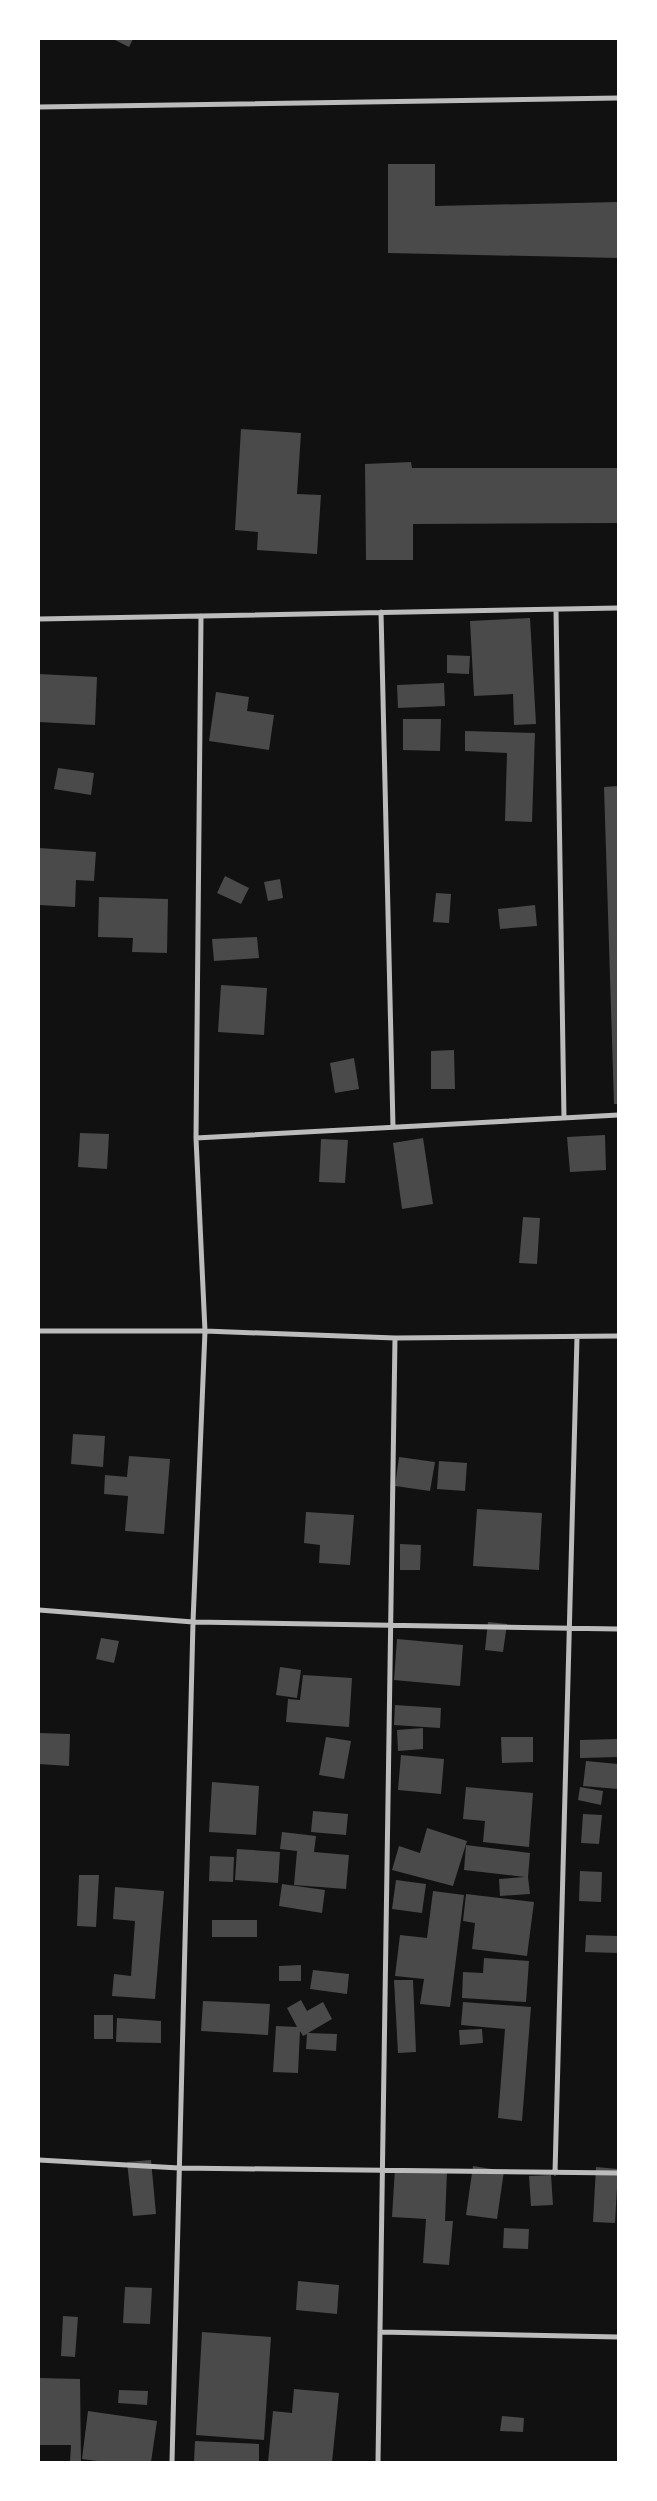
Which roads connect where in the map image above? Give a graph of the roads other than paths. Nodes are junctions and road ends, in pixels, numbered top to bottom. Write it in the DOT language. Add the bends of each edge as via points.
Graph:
graph roads {
  1 [pos="618,98"];
  2 [pos="39,107"];
  3 [pos="618,608"];
  4 [pos="556,610"];
  5 [pos="381,612"];
  6 [pos="201,616"];
  7 [pos="39,619"];
  8 [pos="618,1115"];
  9 [pos="564,1118"];
  10 [pos="394,1127"];
  11 [pos="196,1138"];
  12 [pos="39,1331"];
  13 [pos="205,1331"];
  14 [pos="618,1336"];
  15 [pos="577,1337"];
  16 [pos="395,1338"];
  17 [pos="39,1610"];
  18 [pos="193,1622"];
  19 [pos="391,1625"];
  20 [pos="569,1628"];
  21 [pos="618,1629"];
  22 [pos="39,2160"];
  23 [pos="179,2168"];
  24 [pos="383,2171"];
  25 [pos="555,2173"];
  26 [pos="618,2173"];
  27 [pos="380,2332"];
  28 [pos="618,2337"];
  29 [pos="172,2462"];
  30 [pos="378,2462"];
  1 -- 2 [label="street"];
  3 -- 4 [label="street"];
  4 -- 5 [label="street"];
  4 -- 9 [label="street"];
  5 -- 6 [label="street"];
  5 -- 10 [label="street"];
  6 -- 7 [label="street"];
  6 -- 11 [label="street"];
  8 -- 9 [label="street"];
  9 -- 10 [label="street"];
  10 -- 11 [label="street"];
  11 -- 13 [label="street"];
  12 -- 13 [label="street"];
  13 -- 16 [label="street"];
  13 -- 18 [label="street"];
  14 -- 15 [label="street"];
  15 -- 16 [label="street"];
  15 -- 20 [label="street"];
  16 -- 19 [label="street"];
  17 -- 18 [label="street"];
  18 -- 19 [label="street"];
  18 -- 23 [label="street"];
  19 -- 20 [label="street"];
  19 -- 24 [label="street"];
  20 -- 21 [label="street"];
  20 -- 25 [label="street"];
  22 -- 23 [label="street"];
  23 -- 24 [label="street"];
  23 -- 29 [label="street"];
  24 -- 25 [label="street"];
  24 -- 27 [label="street"];
  25 -- 26 [label="street"];
  27 -- 28 [label="street"];
  27 -- 30 [label="street"];
}
